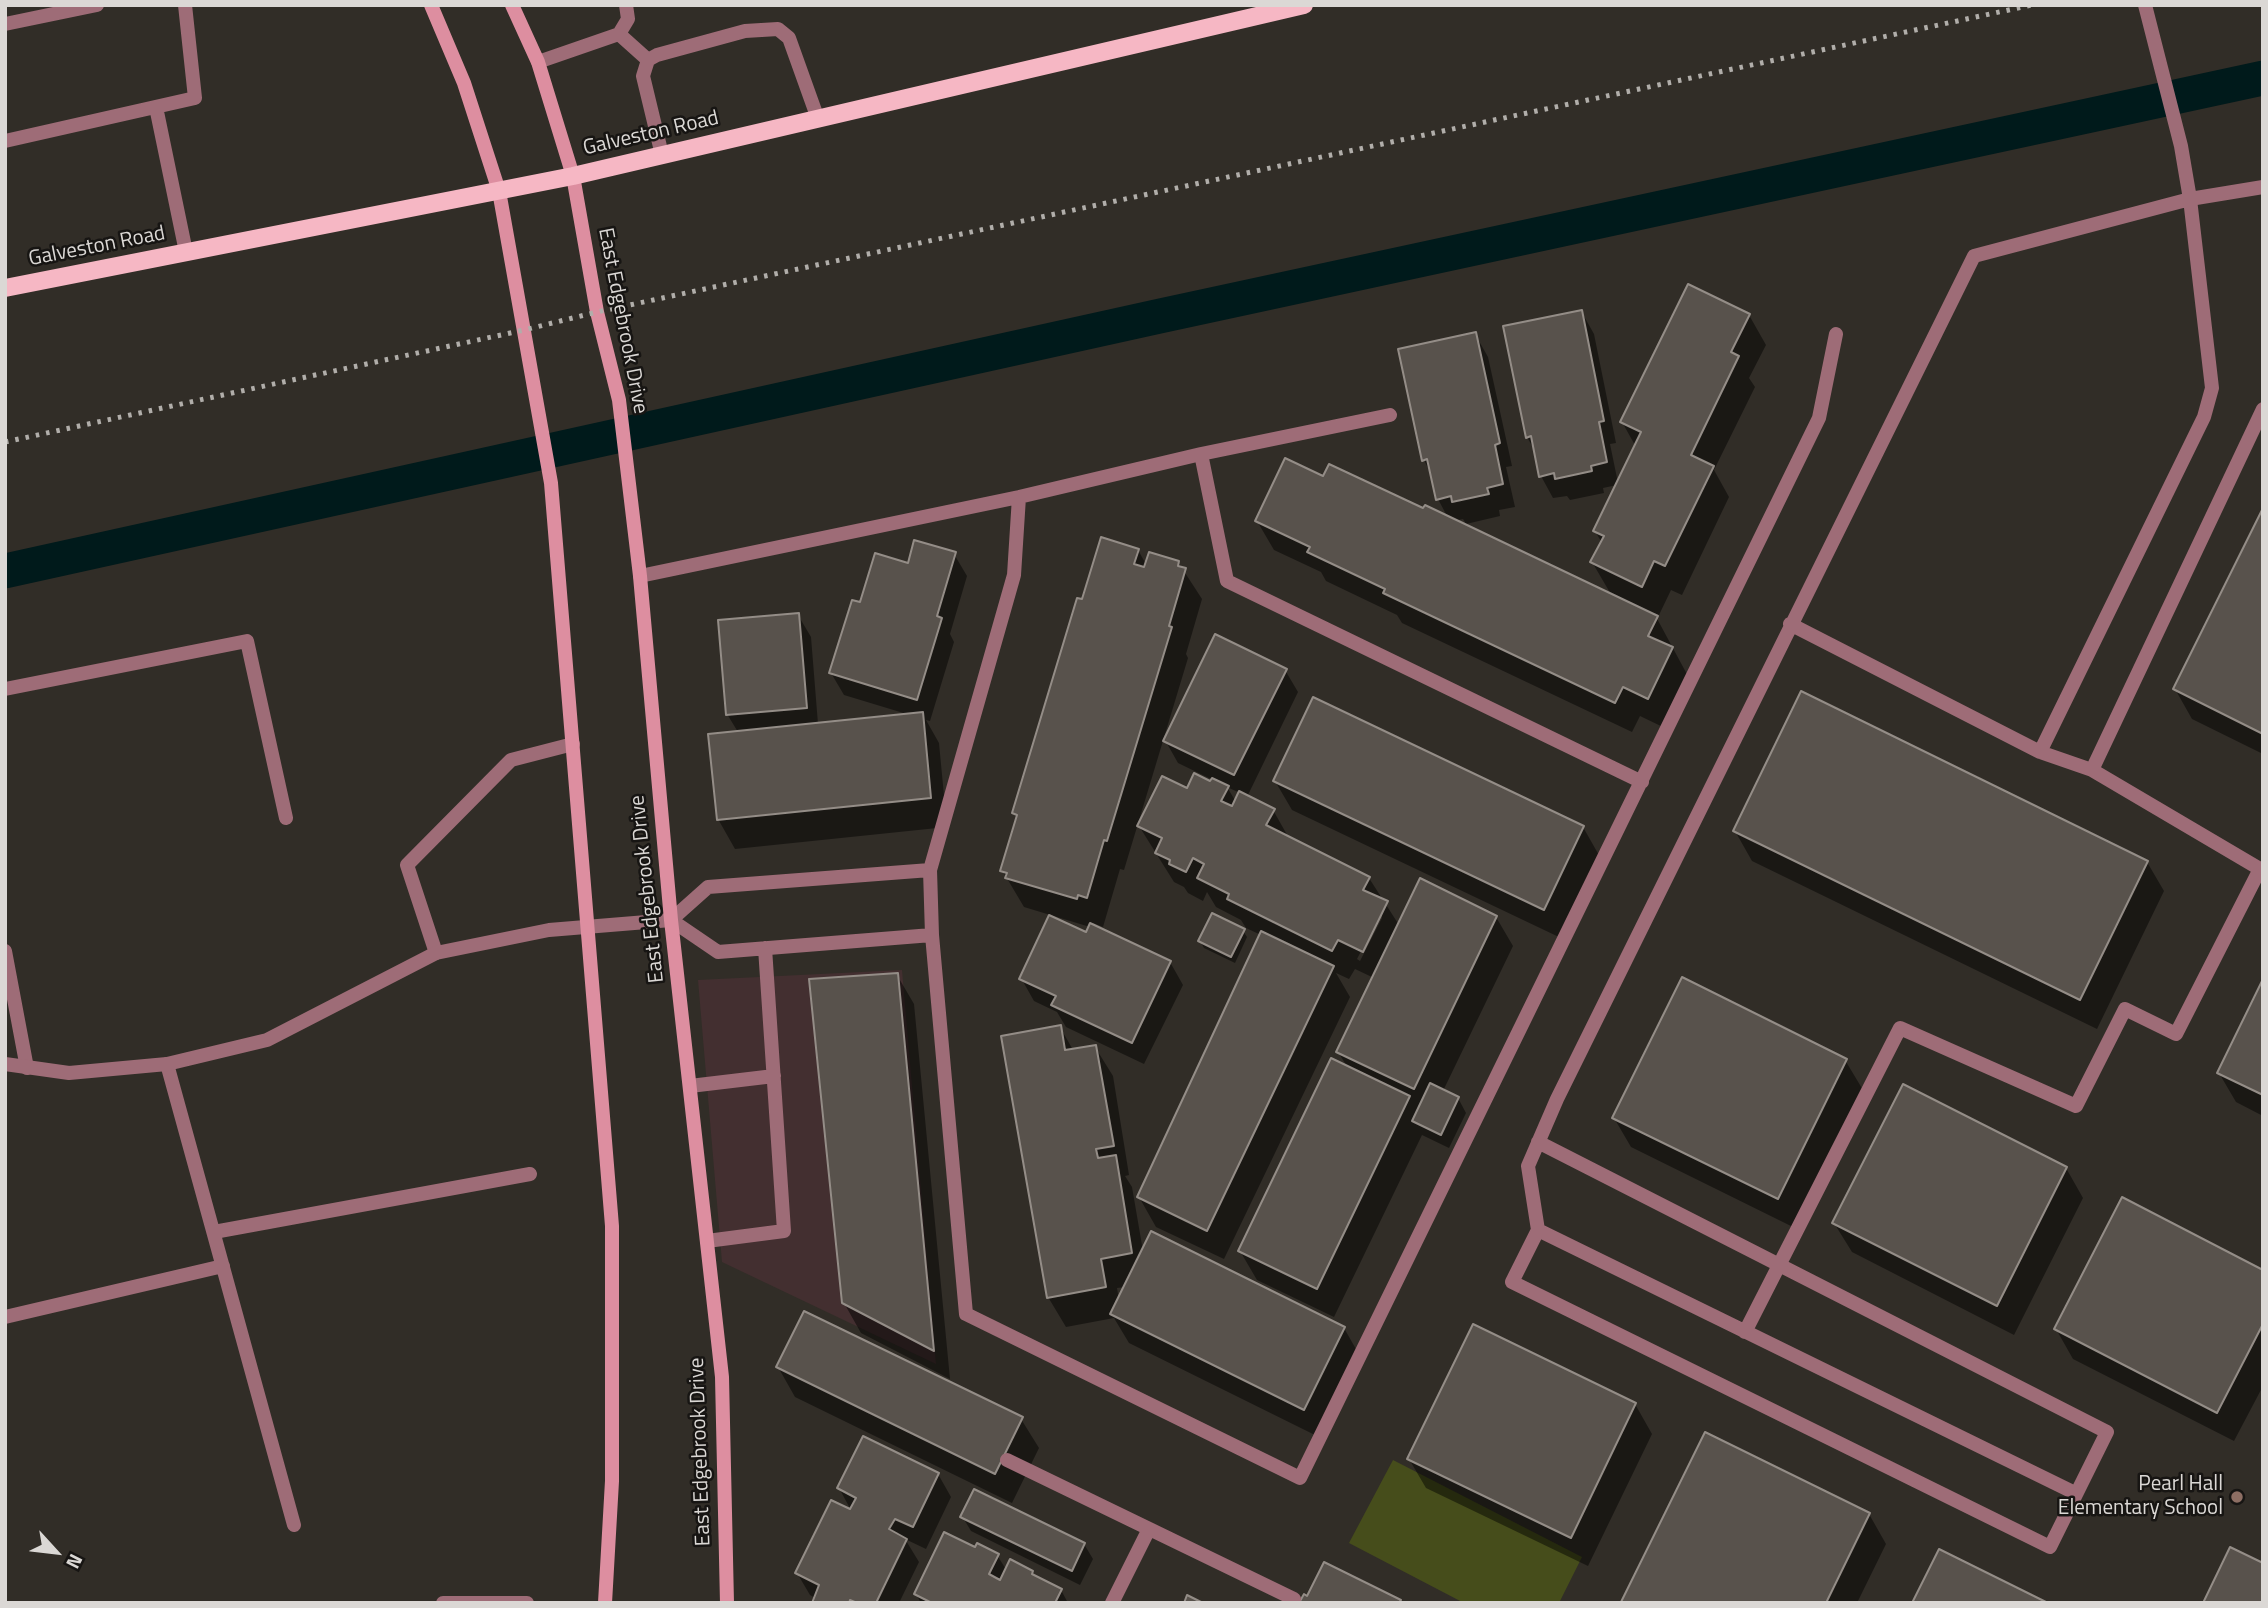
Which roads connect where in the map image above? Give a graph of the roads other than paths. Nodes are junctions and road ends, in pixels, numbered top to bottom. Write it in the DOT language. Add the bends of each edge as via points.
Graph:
graph roads {
  1 [pos="97,5"];
  2 [pos="185,5"];
  3 [pos="430,5"];
  4 [pos="512,5"];
  5 [pos="626,5"];
  6 [pos="1304,5"];
  7 [pos="2145,5"];
  8 [pos="1284,7"];
  9 [pos="5,24"];
  10 [pos="619,34"];
  11 [pos="648,60"];
  12 [pos="538,62"];
  13 [pos="156,107"];
  14 [pos="818,119"];
  15 [pos="5,141"];
  16 [pos="662,155"];
  17 [pos="573,176"];
  18 [pos="2263,187"];
  19 [pos="499,191"];
  20 [pos="2190,199"];
  21 [pos="186,252"];
  22 [pos="5,288"];
  23 [pos="1836,334"];
  24 [pos="2263,410"];
  25 [pos="1390,415"];
  26 [pos="1201,454"];
  27 [pos="1019,497"];
  28 [pos="640,576"];
  29 [pos="1790,624"];
  30 [pos="5,689"];
  31 [pos="573,744"];
  32 [pos="2040,752"];
  33 [pos="2092,770"];
  34 [pos="1642,782"];
  35 [pos="286,818"];
  36 [pos="930,870"];
  37 [pos="671,920"];
  38 [pos="588,927"];
  39 [pos="932,936"];
  40 [pos="765,948"];
  41 [pos="5,951"];
  42 [pos="436,953"];
  43 [pos="5,1064"];
  44 [pos="167,1064"];
  45 [pos="27,1068"];
  46 [pos="774,1076"];
  47 [pos="690,1086"];
  48 [pos="1538,1142"];
  49 [pos="530,1174"];
  50 [pos="1538,1230"];
  51 [pos="214,1232"];
  52 [pos="707,1241"];
  53 [pos="1780,1264"];
  54 [pos="223,1266"];
  55 [pos="5,1317"];
  56 [pos="1745,1332"];
  57 [pos="1007,1460"];
  58 [pos="2075,1493"];
  59 [pos="294,1525"];
  60 [pos="1149,1529"];
  61 [pos="1294,1599"];
  62 [pos="443,1603"];
  63 [pos="524,1603"];
  64 [pos="605,1603"];
  65 [pos="727,1603"];
  66 [pos="1112,1603"];
  1 -- 9 [label="street"];
  2 -- 13 [label="street" via="195,97"];
  3 -- 19 [label="main road" via="464,83"];
  4 -- 12 [label="main road, East Edgebrook Drive"];
  5 -- 10 [label="street" via="628,19"];
  6 -- 8 [label="main road, Galveston Road"];
  7 -- 20 [label="street"];
  8 -- 14 [label="main road, Galveston Road"];
  10 -- 11 [label="street"];
  10 -- 12 [label="street"];
  11 -- 14 [label="street" via="745,31 778,29 789,38"];
  11 -- 16 [label="street" via="643,76"];
  12 -- 17 [label="main road, East Edgebrook Drive"];
  13 -- 15 [label="street"];
  13 -- 21 [label="street"];
  14 -- 16 [label="main road, Galveston Road"];
  16 -- 17 [label="main road, Galveston Road"];
  17 -- 19 [label="main road, Galveston Road"];
  17 -- 28 [label="main road, East Edgebrook Drive" via="618,400"];
  18 -- 20 [label="street"];
  19 -- 21 [label="main road, Galveston Road"];
  19 -- 31 [label="main road" via="551,483"];
  20 -- 29 [label="street" via="1974,256"];
  20 -- 32 [label="street" via="2212,388 2204,417"];
  21 -- 22 [label="main road, Galveston Road"];
  23 -- 34 [label="street" via="1819,418"];
  24 -- 33 [label="street"];
  25 -- 26 [label="street"];
  26 -- 27 [label="street"];
  26 -- 34 [label="street" via="1227,581"];
  27 -- 28 [label="street"];
  27 -- 36 [label="street" via="1014,575"];
  28 -- 37 [label="main road, East Edgebrook Drive"];
  29 -- 32 [label="street"];
  29 -- 48 [label="street"];
  30 -- 35 [label="street" via="247,641"];
  31 -- 38 [label="main road"];
  31 -- 42 [label="street" via="511,760 407,865"];
  32 -- 33 [label="street"];
  33 -- 53 [label="street" via="2260,869 2176,1034 2125,1009 2076,1106 1900,1028"];
  34 -- 39 [label="street" via="1300,1478 966,1314"];
  36 -- 37 [label="street" via="708,887"];
  36 -- 39 [label="street"];
  37 -- 38 [label="street"];
  37 -- 40 [label="street" via="718,952"];
  37 -- 47 [label="main road, East Edgebrook Drive"];
  38 -- 42 [label="street" via="549,930"];
  38 -- 64 [label="main road" via="612,1226 612,1481"];
  39 -- 40 [label="street"];
  40 -- 46 [label="street"];
  41 -- 45 [label="street"];
  42 -- 44 [label="street" via="268,1040"];
  43 -- 45 [label="street"];
  44 -- 45 [label="street" via="69,1073"];
  44 -- 51 [label="street"];
  46 -- 47 [label="street"];
  46 -- 52 [label="street" via="784,1231"];
  47 -- 52 [label="main road, East Edgebrook Drive"];
  48 -- 50 [label="street" via="1528,1166"];
  48 -- 53 [label="street"];
  49 -- 51 [label="street"];
  50 -- 56 [label="street"];
  50 -- 58 [label="street" via="1512,1282 2050,1547"];
  51 -- 54 [label="street"];
  52 -- 65 [label="main road, East Edgebrook Drive" via="722,1377"];
  53 -- 56 [label="street"];
  53 -- 58 [label="street" via="2107,1432"];
  54 -- 55 [label="street"];
  54 -- 59 [label="street"];
  56 -- 58 [label="street"];
  57 -- 60 [label="street"];
  60 -- 61 [label="street"];
  60 -- 66 [label="street"];
  62 -- 63 [label="street"];
}
